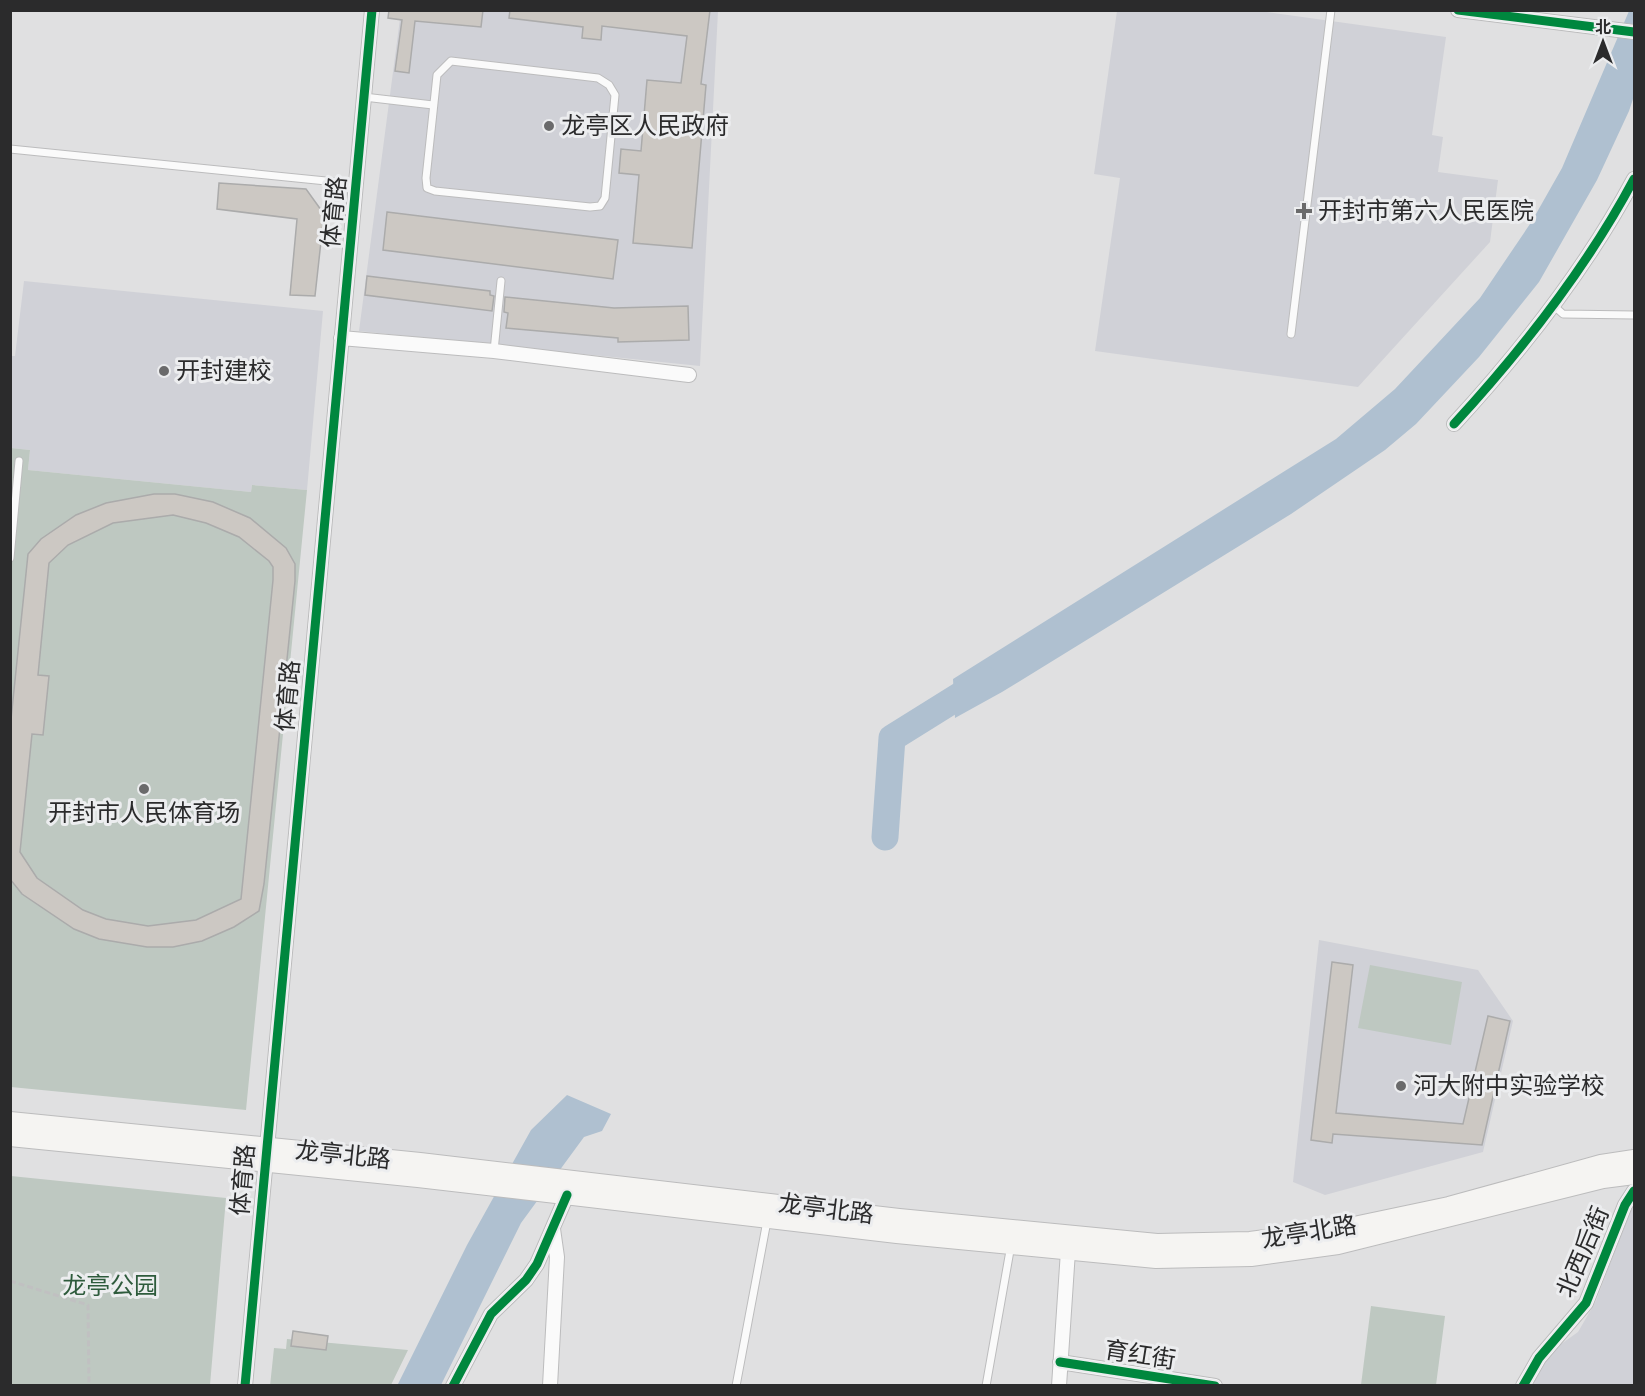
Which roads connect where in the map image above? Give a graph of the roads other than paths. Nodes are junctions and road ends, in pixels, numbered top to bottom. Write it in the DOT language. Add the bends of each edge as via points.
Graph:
graph roads {
  1 [pos="372,10"];
  2 [pos="1331,10"];
  3 [pos="1458,10"];
  4 [pos="1635,32"];
  5 [pos="364,97"];
  6 [pos="433,105"];
  7 [pos="10,149"];
  8 [pos="1635,179"];
  9 [pos="356,184"];
  10 [pos="501,281"];
  11 [pos="1554,306"];
  12 [pos="1635,315"];
  13 [pos="1291,334"];
  14 [pos="341,338"];
  15 [pos="494,351"];
  16 [pos="689,375"];
  17 [pos="1454,424"];
  18 [pos="19,461"];
  19 [pos="10,558"];
  20 [pos="10,1121"];
  21 [pos="10,1137"];
  22 [pos="265,1155"];
  23 [pos="1635,1159"];
  24 [pos="1635,1175"];
  25 [pos="560,1189"];
  26 [pos="1635,1191"];
  27 [pos="767,1218"];
  28 [pos="552,1228"];
  29 [pos="1011,1245"];
  30 [pos="1068,1251"];
  31 [pos="1060,1362"];
  32 [pos="245,1386"];
  33 [pos="453,1386"];
  34 [pos="550,1386"];
  35 [pos="736,1386"];
  36 [pos="986,1386"];
  37 [pos="1059,1386"];
  38 [pos="1215,1386"];
  39 [pos="1523,1386"];
  1 -- 5 [label="street, 体育路"];
  2 -- 13 [label="lane"];
  3 -- 4 [label="street"];
  5 -- 6 [label="lane"];
  5 -- 9 [label="street, 体育路"];
  6 -- 6 [label="lane" via="437,75 451,61 598,78 615,95 600,206 427,188"];
  7 -- 9 [label="lane"];
  8 -- 11 [label="street"];
  9 -- 14 [label="street, 体育路"];
  10 -- 15 [label="lane"];
  11 -- 12 [label="lane" via="1563,314"];
  11 -- 17 [label="street" via="1506,368"];
  14 -- 15 [label="street"];
  14 -- 22 [label="street, 体育路"];
  15 -- 16 [label="street"];
  18 -- 19 [label="lane"];
  20 -- 22 [label="main road, 龙亭北路"];
  21 -- 22 [label="main road, 龙亭北路"];
  22 -- 25 [label="main road, 龙亭北路"];
  22 -- 32 [label="street, 体育路"];
  23 -- 25 [label="main road, 龙亭北路" via="1335,1230 1188,1244"];
  24 -- 30 [label="main road, 龙亭北路" via="1603,1179 1338,1245 1296,1251 1188,1260"];
  25 -- 27 [label="main road, 龙亭北路"];
  25 -- 28 [label="street"];
  26 -- 39 [label="street, 北西后街" via="1624,1205 1586,1303 1539,1358"];
  27 -- 29 [label="main road, 龙亭北路"];
  27 -- 35 [label="lane"];
  28 -- 33 [label="street" via="537,1264 491,1314"];
  28 -- 34 [label="street" via="557,1257"];
  29 -- 30 [label="main road, 龙亭北路"];
  29 -- 36 [label="lane"];
  30 -- 31 [label="street"];
  31 -- 37 [label="street"];
  31 -- 38 [label="street, 育红街"];
}
